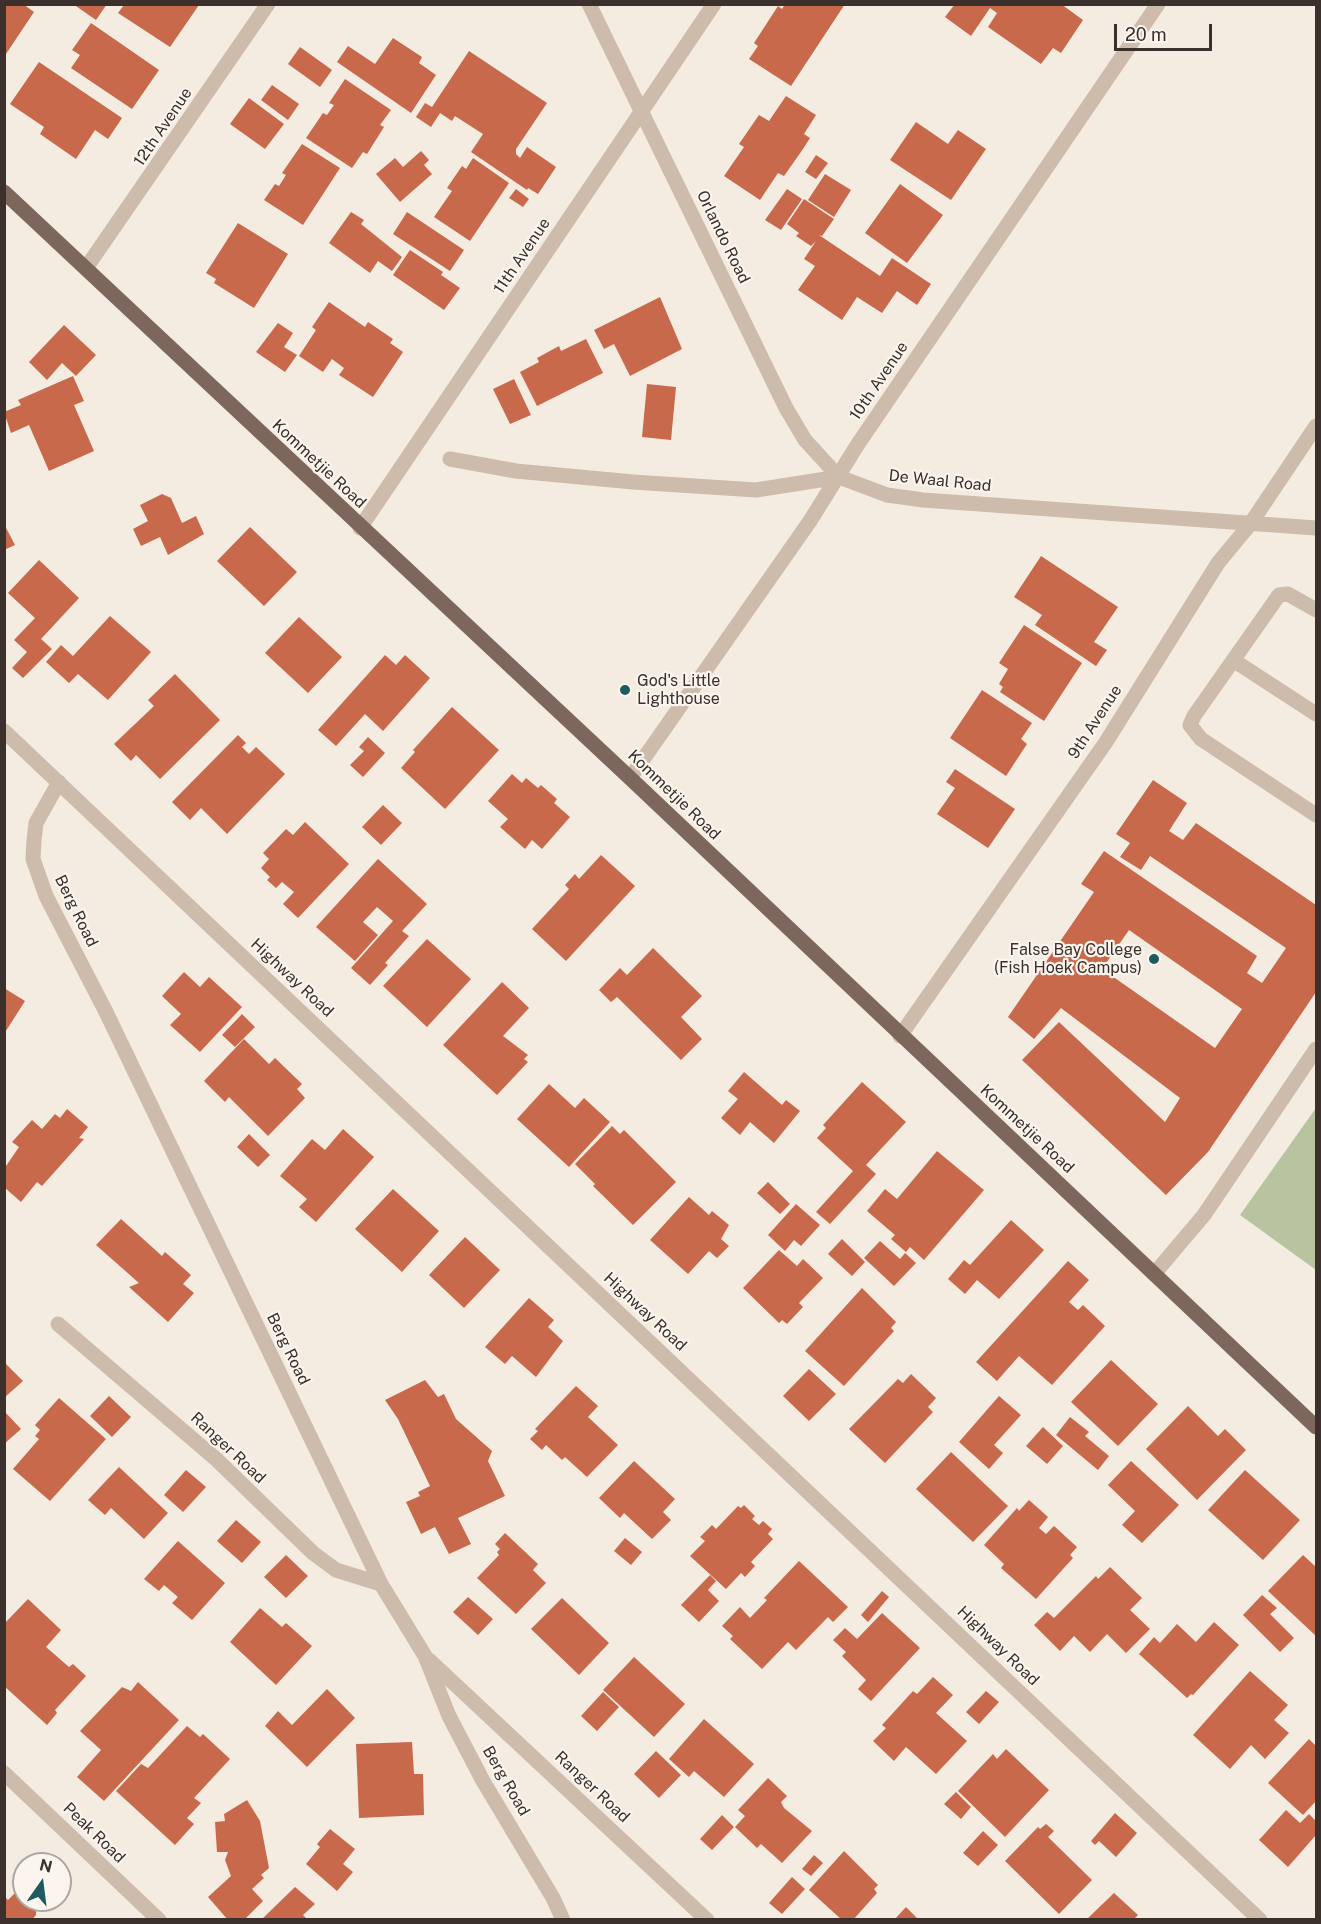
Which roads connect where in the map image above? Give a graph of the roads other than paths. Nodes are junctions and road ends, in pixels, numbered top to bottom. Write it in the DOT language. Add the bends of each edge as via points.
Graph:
graph roads {
  1 [pos="268,4"];
  2 [pos="589,4"];
  3 [pos="714,4"];
  4 [pos="1158,4"];
  5 [pos="642,112"];
  6 [pos="4,192"];
  7 [pos="86,268"];
  8 [pos="1317,426"];
  9 [pos="450,459"];
  10 [pos="839,477"];
  11 [pos="1251,523"];
  12 [pos="360,528"];
  13 [pos="1317,528"];
  14 [pos="1317,610"];
  15 [pos="1233,660"];
  16 [pos="1317,714"];
  17 [pos="4,731"];
  18 [pos="630,778"];
  19 [pos="58,782"];
  20 [pos="1317,815"];
  21 [pos="900,1035"];
  22 [pos="1317,1049"];
  23 [pos="1154,1274"];
  24 [pos="58,1324"];
  25 [pos="1317,1427"];
  26 [pos="381,1584"];
  27 [pos="425,1656"];
  28 [pos="4,1773"];
  29 [pos="159,1920"];
  30 [pos="563,1920"];
  31 [pos="707,1920"];
  32 [pos="1260,1920"];
  1 -- 7 [label="street, 12th Avenue"];
  2 -- 5 [label="street, Orlando Road"];
  3 -- 5 [label="street, 11th Avenue"];
  4 -- 10 [label="street, 10th Avenue"];
  5 -- 10 [label="street, Orlando Road" via="786,408 805,440"];
  5 -- 12 [label="street, 11th Avenue"];
  6 -- 7 [label="main road, Kommetjie Road"];
  7 -- 12 [label="main road, Kommetjie Road"];
  8 -- 11 [label="street, 9th Avenue"];
  9 -- 10 [label="street, De Waal Road" via="516,471 756,490"];
  10 -- 11 [label="street, De Waal Road" via="887,495 923,500"];
  10 -- 18 [label="street, 10th Avenue"];
  11 -- 13 [label="street, De Waal Road"];
  11 -- 21 [label="street, 9th Avenue" via="1218,563 1106,742"];
  12 -- 18 [label="main road, Kommetjie Road"];
  14 -- 15 [label="street" via="1288,594 1279,594"];
  15 -- 16 [label="street"];
  15 -- 20 [label="street" via="1194,716 1190,725 1193,732"];
  17 -- 19 [label="street, Highway Road"];
  18 -- 21 [label="main road, Kommetjie Road"];
  19 -- 26 [label="street, Berg Road" via="36,823 34,840 33,859 46,896 106,1012"];
  19 -- 32 [label="street, Highway Road"];
  21 -- 23 [label="main road, Kommetjie Road"];
  22 -- 23 [label="street" via="1204,1215"];
  23 -- 25 [label="main road, Kommetjie Road"];
  24 -- 26 [label="street, Ranger Road" via="216,1460 314,1553 336,1570"];
  26 -- 27 [label="street, Berg Road"];
  27 -- 30 [label="street, Berg Road" via="449,1716"];
  27 -- 31 [label="street, Ranger Road"];
  28 -- 29 [label="street, Peak Road"];
}
